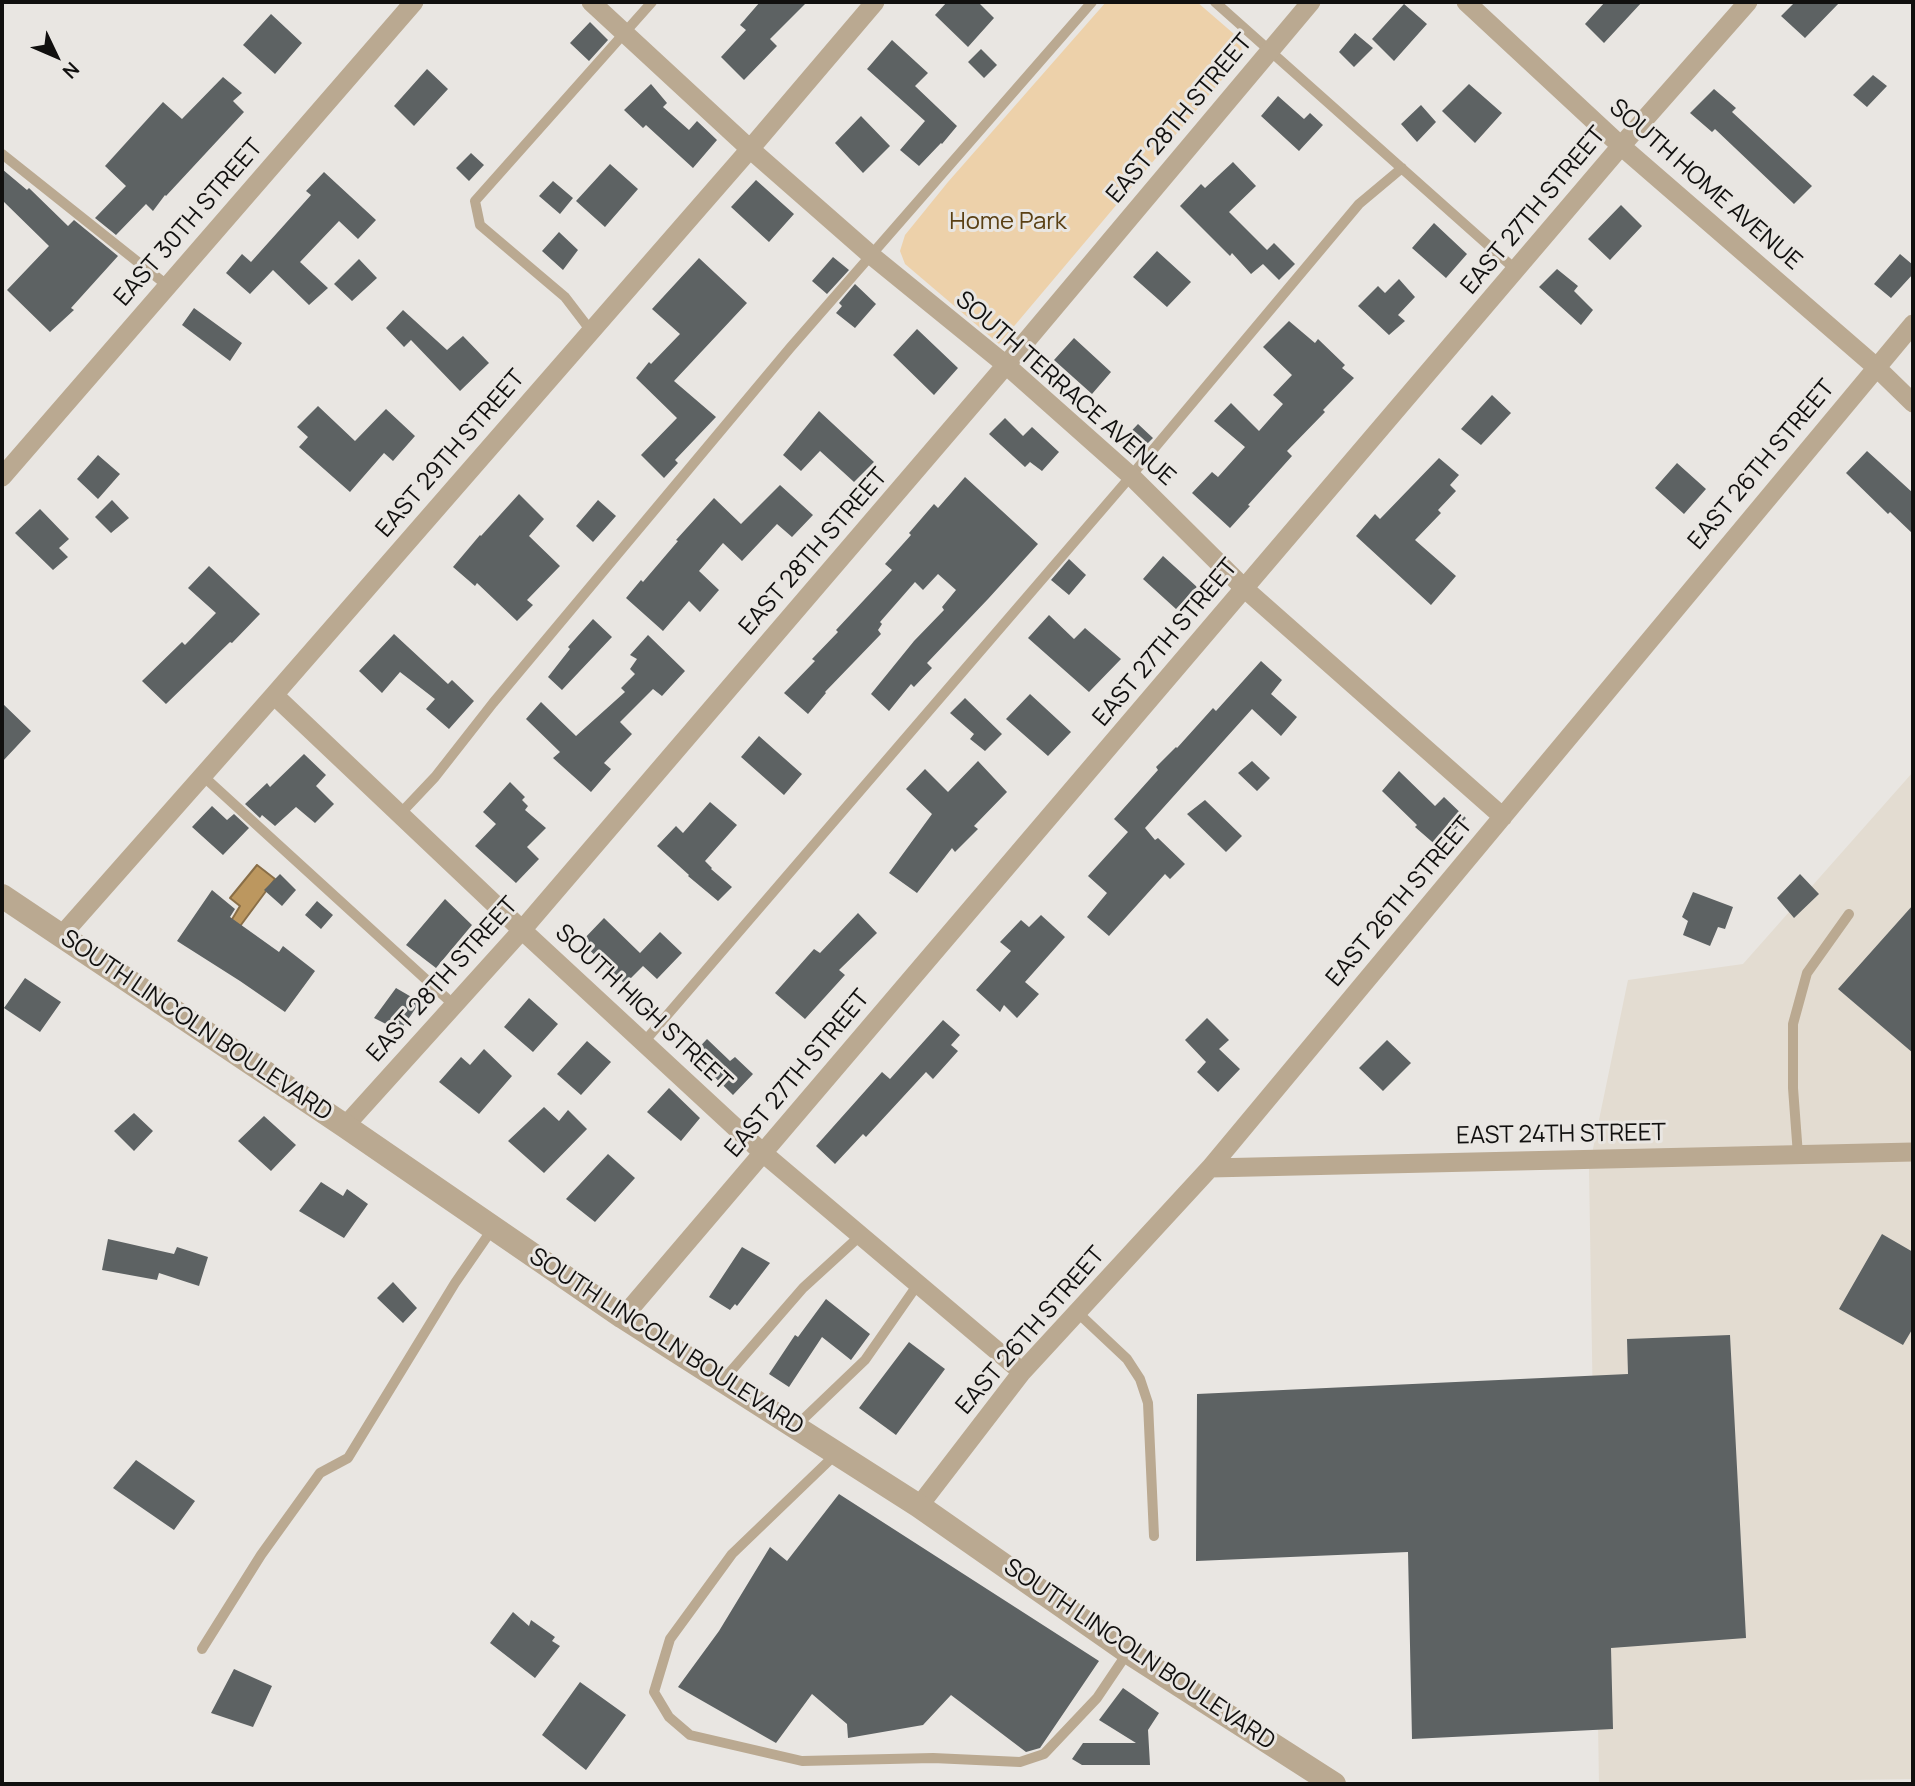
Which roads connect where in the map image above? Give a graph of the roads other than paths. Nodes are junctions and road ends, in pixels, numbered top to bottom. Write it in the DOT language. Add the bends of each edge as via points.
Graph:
graph roads {
  1 [pos="414,2"];
  2 [pos="591,2"];
  3 [pos="652,2"];
  4 [pos="875,2"];
  5 [pos="1092,2"];
  6 [pos="1215,2"];
  7 [pos="1311,2"];
  8 [pos="1466,2"];
  9 [pos="1748,2"];
  10 [pos="626,33"];
  11 [pos="1270,50"];
  12 [pos="1621,146"];
  13 [pos="750,149"];
  14 [pos="2,154"];
  15 [pos="1402,168"];
  16 [pos="872,256"];
  17 [pos="1516,270"];
  18 [pos="167,286"];
  19 [pos="1913,324"];
  20 [pos="591,331"];
  21 [pos="1006,365"];
  22 [pos="1875,367"];
  23 [pos="1913,404"];
  24 [pos="1131,476"];
  25 [pos="2,477"];
  26 [pos="1245,589"];
  27 [pos="274,695"];
  28 [pos="203,775"];
  29 [pos="400,814"];
  30 [pos="1503,817"];
  31 [pos="2,896"];
  32 [pos="1849,914"];
  33 [pos="522,930"];
  34 [pos="61,936"];
  35 [pos="454,1005"];
  36 [pos="644,1042"];
  37 [pos="345,1126"];
  38 [pos="1913,1152"];
  39 [pos="763,1153"];
  40 [pos="1798,1154"];
  41 [pos="1210,1168"];
  42 [pos="494,1228"];
  43 [pos="861,1235"];
  44 [pos="918,1284"];
  45 [pos="1077,1312"];
  46 [pos="623,1317"];
  47 [pos="1022,1371"];
  48 [pos="723,1381"];
  49 [pos="796,1427"];
  50 [pos="836,1453"];
  51 [pos="919,1506"];
  52 [pos="1154,1536"];
  53 [pos="202,1649"];
  54 [pos="1128,1652"];
  55 [pos="1334,1784"];
  1 -- 18 [label="street, EAST 30TH STREET"];
  2 -- 10 [label="street, SOUTH TERRACE AVENUE"];
  3 -- 10 [label="lane"];
  4 -- 13 [label="street, EAST 29TH STREET"];
  5 -- 16 [label="lane"];
  6 -- 11 [label="lane"];
  7 -- 11 [label="street, EAST 28TH STREET"];
  8 -- 12 [label="street, SOUTH HOME AVENUE"];
  9 -- 12 [label="street, EAST 27TH STREET"];
  10 -- 13 [label="street, SOUTH TERRACE AVENUE"];
  10 -- 20 [label="lane" via="475,201 480,225 565,297"];
  11 -- 15 [label="lane"];
  11 -- 21 [label="street, EAST 28TH STREET"];
  12 -- 17 [label="street, EAST 27TH STREET"];
  12 -- 22 [label="street, SOUTH HOME AVENUE"];
  13 -- 16 [label="street, SOUTH TERRACE AVENUE"];
  13 -- 20 [label="street, EAST 29TH STREET"];
  14 -- 18 [label="lane"];
  15 -- 17 [label="lane"];
  15 -- 24 [label="lane" via="1359,204"];
  16 -- 21 [label="street, SOUTH TERRACE AVENUE"];
  16 -- 29 [label="lane"];
  17 -- 26 [label="street, EAST 27TH STREET"];
  18 -- 25 [label="street, EAST 30TH STREET"];
  19 -- 22 [label="street, EAST 26TH STREET"];
  20 -- 27 [label="street, EAST 29TH STREET"];
  21 -- 24 [label="street, SOUTH TERRACE AVENUE"];
  21 -- 33 [label="street, EAST 28TH STREET"];
  22 -- 23 [label="street, SOUTH HOME AVENUE"];
  22 -- 30 [label="street, EAST 26TH STREET"];
  24 -- 26 [label="street, SOUTH TERRACE AVENUE"];
  24 -- 36 [label="lane"];
  26 -- 30 [label="street, SOUTH TERRACE AVENUE"];
  26 -- 39 [label="street, EAST 27TH STREET"];
  27 -- 28 [label="street, EAST 29TH STREET"];
  27 -- 29 [label="street, SOUTH HIGH STREET"];
  28 -- 34 [label="street, EAST 29TH STREET"];
  28 -- 35 [label="lane"];
  29 -- 33 [label="street, SOUTH HIGH STREET"];
  30 -- 41 [label="street, EAST 26TH STREET"];
  31 -- 34 [label="street, SOUTH LINCOLN BOULEVARD"];
  32 -- 40 [label="lane" via="1807,973 1793,1024"];
  33 -- 35 [label="street, EAST 28TH STREET"];
  33 -- 36 [label="street, SOUTH HIGH STREET"];
  34 -- 37 [label="street, SOUTH LINCOLN BOULEVARD"];
  35 -- 37 [label="street, EAST 28TH STREET"];
  36 -- 39 [label="street, SOUTH HIGH STREET"];
  37 -- 42 [label="street, SOUTH LINCOLN BOULEVARD"];
  38 -- 40 [label="street, EAST 24TH STREET"];
  39 -- 43 [label="street, SOUTH HIGH STREET"];
  39 -- 46 [label="street, EAST 27TH STREET"];
  40 -- 41 [label="street, EAST 24TH STREET"];
  41 -- 45 [label="street, EAST 26TH STREET"];
  42 -- 46 [label="street, SOUTH LINCOLN BOULEVARD"];
  42 -- 53 [label="lane" via="348,1458 320,1473"];
  43 -- 44 [label="street, SOUTH HIGH STREET"];
  43 -- 48 [label="lane" via="803,1288"];
  44 -- 47 [label="street, SOUTH HIGH STREET"];
  44 -- 49 [label="lane" via="866,1360"];
  45 -- 47 [label="street, EAST 26TH STREET"];
  45 -- 52 [label="lane" via="1127,1359 1140,1379 1148,1403"];
  46 -- 48 [label="street, SOUTH LINCOLN BOULEVARD"];
  47 -- 51 [label="street, EAST 26TH STREET"];
  48 -- 49 [label="street, SOUTH LINCOLN BOULEVARD"];
  49 -- 50 [label="street, SOUTH LINCOLN BOULEVARD"];
  50 -- 51 [label="street, SOUTH LINCOLN BOULEVARD"];
  50 -- 54 [label="lane" via="732,1554 670,1639 654,1692 669,1717 690,1735 802,1761 933,1758 1020,1762 1044,1754 1097,1699"];
  51 -- 54 [label="street, SOUTH LINCOLN BOULEVARD"];
  54 -- 55 [label="street, SOUTH LINCOLN BOULEVARD"];
}
